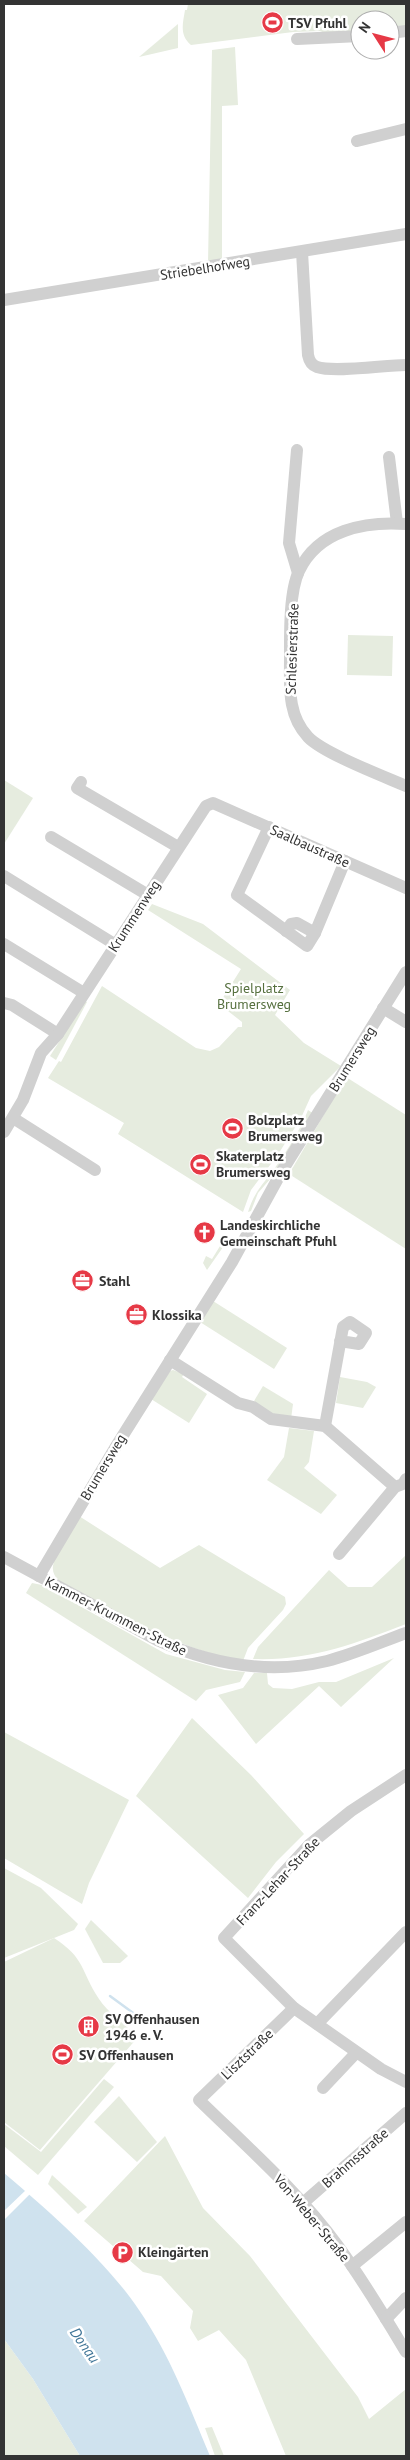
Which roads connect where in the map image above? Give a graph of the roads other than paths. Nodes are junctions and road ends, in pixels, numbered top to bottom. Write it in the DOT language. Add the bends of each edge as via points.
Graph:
graph roads {
  1 [pos="350,36"];
  2 [pos="297,39"];
  3 [pos="406,129"];
  4 [pos="357,141"];
  5 [pos="406,234"];
  6 [pos="302,252"];
  7 [pos="4,300"];
  8 [pos="406,365"];
  9 [pos="297,450"];
  10 [pos="389,457"];
  11 [pos="402,524"];
  12 [pos="294,553"];
  13 [pos="312,553"];
  14 [pos="298,573"];
  15 [pos="81,782"];
  16 [pos="406,786"];
  17 [pos="214,803"];
  18 [pos="269,827"];
  19 [pos="51,837"];
  20 [pos="178,847"];
  21 [pos="345,861"];
  22 [pos="4,876"];
  23 [pos="406,888"];
  24 [pos="148,895"];
  25 [pos="4,944"];
  26 [pos="116,945"];
  27 [pos="406,972"];
  28 [pos="84,994"];
  29 [pos="4,1003"];
  30 [pos="383,1008"];
  31 [pos="406,1022"];
  32 [pos="58,1034"];
  33 [pos="13,1118"];
  34 [pos="4,1132"];
  35 [pos="95,1170"];
  36 [pos="340,1341"];
  37 [pos="170,1360"];
  38 [pos="325,1426"];
  39 [pos="406,1480"];
  40 [pos="395,1487"];
  41 [pos="339,1554"];
  42 [pos="4,1558"];
  43 [pos="39,1576"];
  44 [pos="406,1632"];
  45 [pos="406,1775"];
  46 [pos="406,1932"];
  47 [pos="294,2008"];
  48 [pos="317,2024"];
  49 [pos="356,2053"];
  50 [pos="406,2082"];
  51 [pos="323,2088"];
  52 [pos="199,2100"];
  53 [pos="406,2113"];
  54 [pos="303,2203"];
  55 [pos="406,2222"];
  56 [pos="352,2266"];
  57 [pos="406,2298"];
  58 [pos="386,2320"];
  59 [pos="406,2352"];
  1 -- 2 [label="street"];
  3 -- 4 [label="street"];
  5 -- 6 [label="street, Striebelhofweg"];
  6 -- 7 [label="street, Striebelhofweg"];
  6 -- 8 [label="street" via="308,355 312,364 331,369"];
  9 -- 12 [label="street" via="289,543"];
  10 -- 11 [label="street"];
  11 -- 13 [label="street, Schlesierstraße" via="360,525 336,534"];
  12 -- 13 [label="street"];
  12 -- 14 [label="street"];
  13 -- 14 [label="street, Schlesierstraße"];
  14 -- 16 [label="street, Schlesierstraße" via="292,608 289,679 291,705 297,722 318,745"];
  15 -- 20 [label="street" via="77,788"];
  17 -- 18 [label="street, Saalbaustraße"];
  17 -- 20 [label="street, Krummenweg" via="197,816"];
  18 -- 21 [label="street, Saalbaustraße"];
  18 -- 21 [label="street" via="233,891 307,946"];
  19 -- 24 [label="street"];
  20 -- 24 [label="street, Krummenweg"];
  21 -- 23 [label="street, Saalbaustraße"];
  22 -- 26 [label="street"];
  24 -- 26 [label="street, Krummenweg"];
  25 -- 28 [label="street"];
  26 -- 28 [label="street, Krummenweg"];
  27 -- 30 [label="street, Brumersweg"];
  28 -- 32 [label="street, Krummenweg"];
  29 -- 32 [label="street"];
  30 -- 31 [label="street"];
  30 -- 37 [label="street, Brumersweg" via="282,1171 260,1197 254,1222 232,1262"];
  32 -- 33 [label="street, Krummenweg" via="29,1082"];
  33 -- 34 [label="street, Krummenweg"];
  33 -- 35 [label="street"];
  36 -- 38 [label="street"];
  37 -- 38 [label="street" via="238,1403 253,1407 271,1419"];
  37 -- 43 [label="street, Brumersweg"];
  38 -- 40 [label="street"];
  39 -- 40 [label="street"];
  40 -- 41 [label="street"];
  42 -- 43 [label="street, Kammer-Krummen-Straße"];
  43 -- 44 [label="street, Kammer-Krummen-Straße" via="157,1640 219,1662 268,1668 301,1666 328,1661"];
  45 -- 47 [label="street, Franz-Lehar-Straße" via="351,1811 309,1844 224,1938"];
  46 -- 48 [label="street"];
  47 -- 48 [label="street"];
  47 -- 52 [label="street, Lisztstraße"];
  48 -- 49 [label="street"];
  49 -- 50 [label="street"];
  49 -- 51 [label="street"];
  52 -- 54 [label="street, Von-Weber-Straße"];
  53 -- 54 [label="street, Brahmsstraße"];
  54 -- 56 [label="street, Von-Weber-Straße"];
  55 -- 56 [label="street"];
  56 -- 58 [label="street, Von-Weber-Straße"];
  57 -- 58 [label="street"];
  58 -- 59 [label="street, Von-Weber-Straße"];
}
